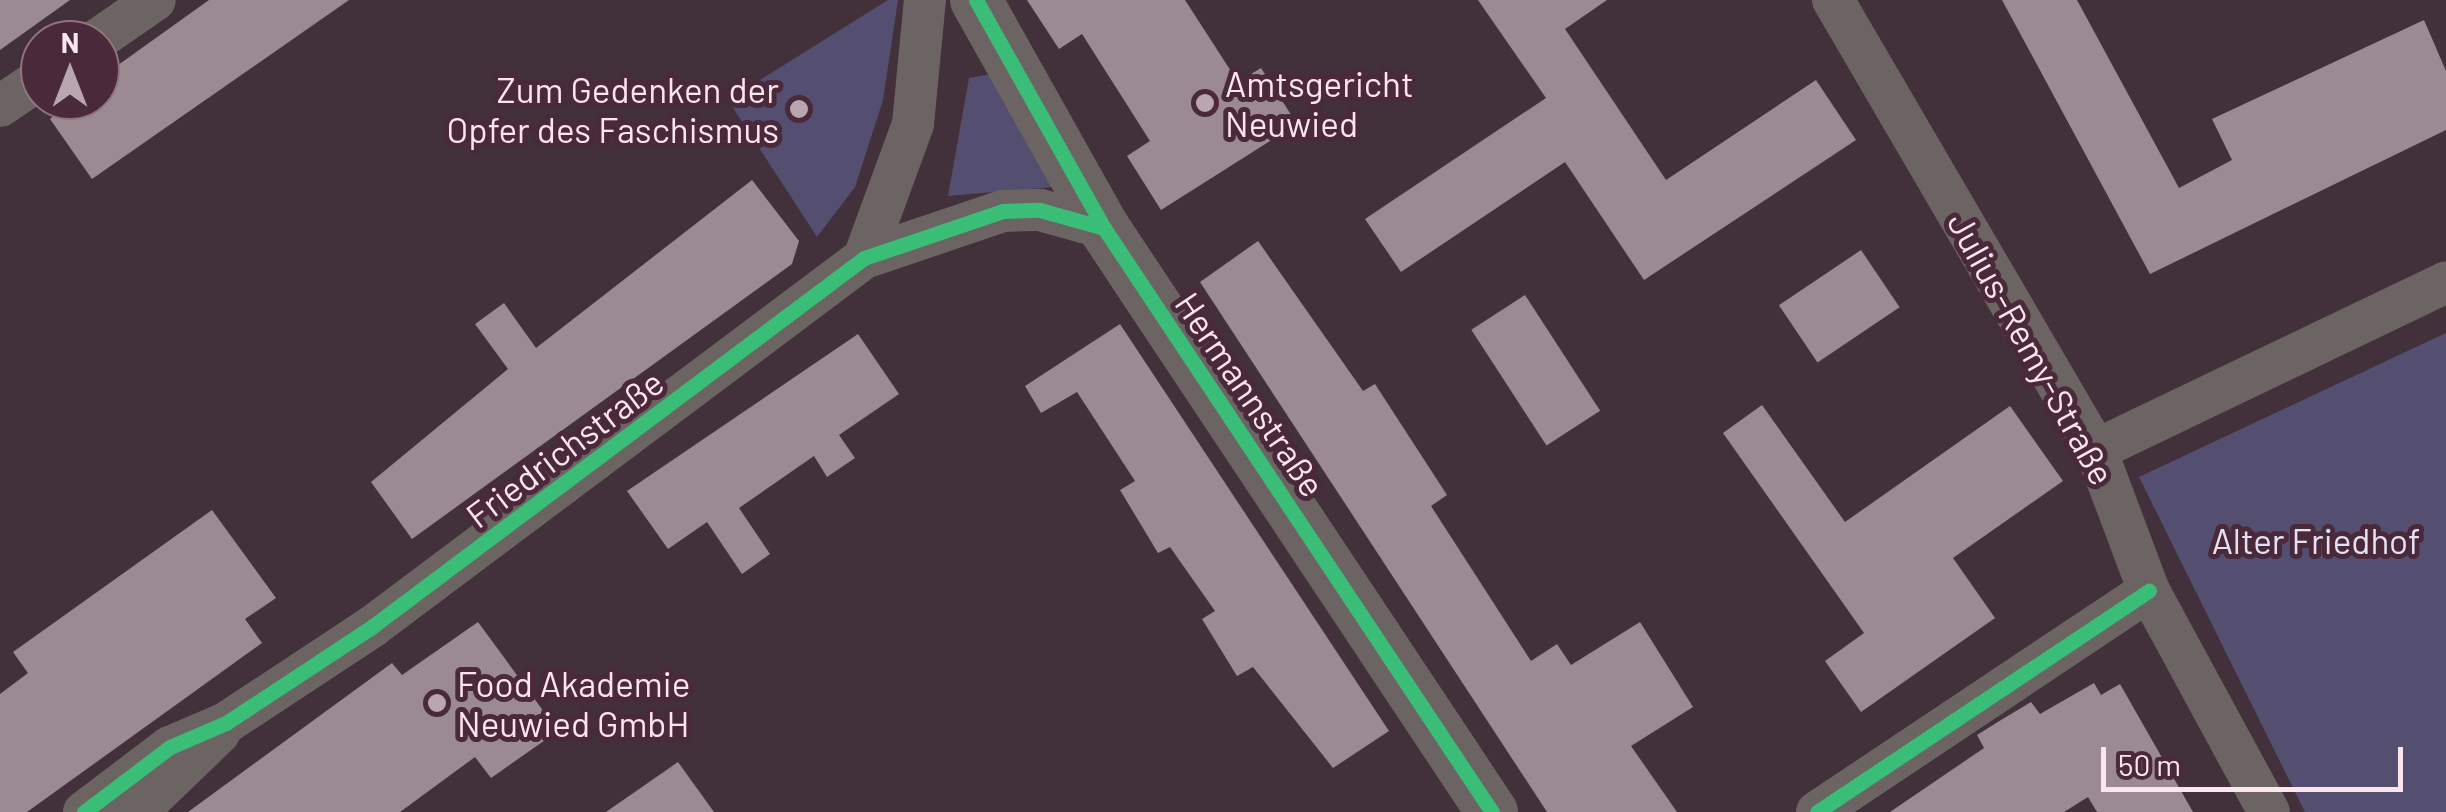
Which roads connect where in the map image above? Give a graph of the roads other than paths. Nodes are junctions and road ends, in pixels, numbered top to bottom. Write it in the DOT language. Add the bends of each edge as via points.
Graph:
graph roads {
  1 [pos="155,0"];
  2 [pos="926,0"];
  3 [pos="976,0"];
  4 [pos="1833,0"];
  5 [pos="120,24"];
  6 [pos="1104,228"];
  7 [pos="864,258"];
  8 [pos="2446,282"];
  9 [pos="2096,450"];
  10 [pos="2149,591"];
  11 [pos="226,723"];
  12 [pos="84,812"];
  13 [pos="137,812"];
  14 [pos="1492,812"];
  15 [pos="1817,812"];
  16 [pos="2269,812"];
  1 -- 5 [label="street"];
  2 -- 7 [label="street" via="914,124"];
  3 -- 6 [label="street, Hermannstraße"];
  4 -- 9 [label="street, Julius-Remy-Straße"];
  6 -- 7 [label="street, Friedrichstraße" via="1040,210 1003,211"];
  6 -- 14 [label="street, Hermannstraße"];
  7 -- 11 [label="street, Friedrichstraße" via="501,533"];
  8 -- 9 [label="street"];
  9 -- 10 [label="street, Julius-Remy-Straße"];
  10 -- 15 [label="street"];
  10 -- 16 [label="street, Julius-Remy-Straße"];
  11 -- 12 [label="street, Friedrichstraße" via="170,748"];
  11 -- 13 [label="street, Friedrichstraße" via="193,766"];
}
